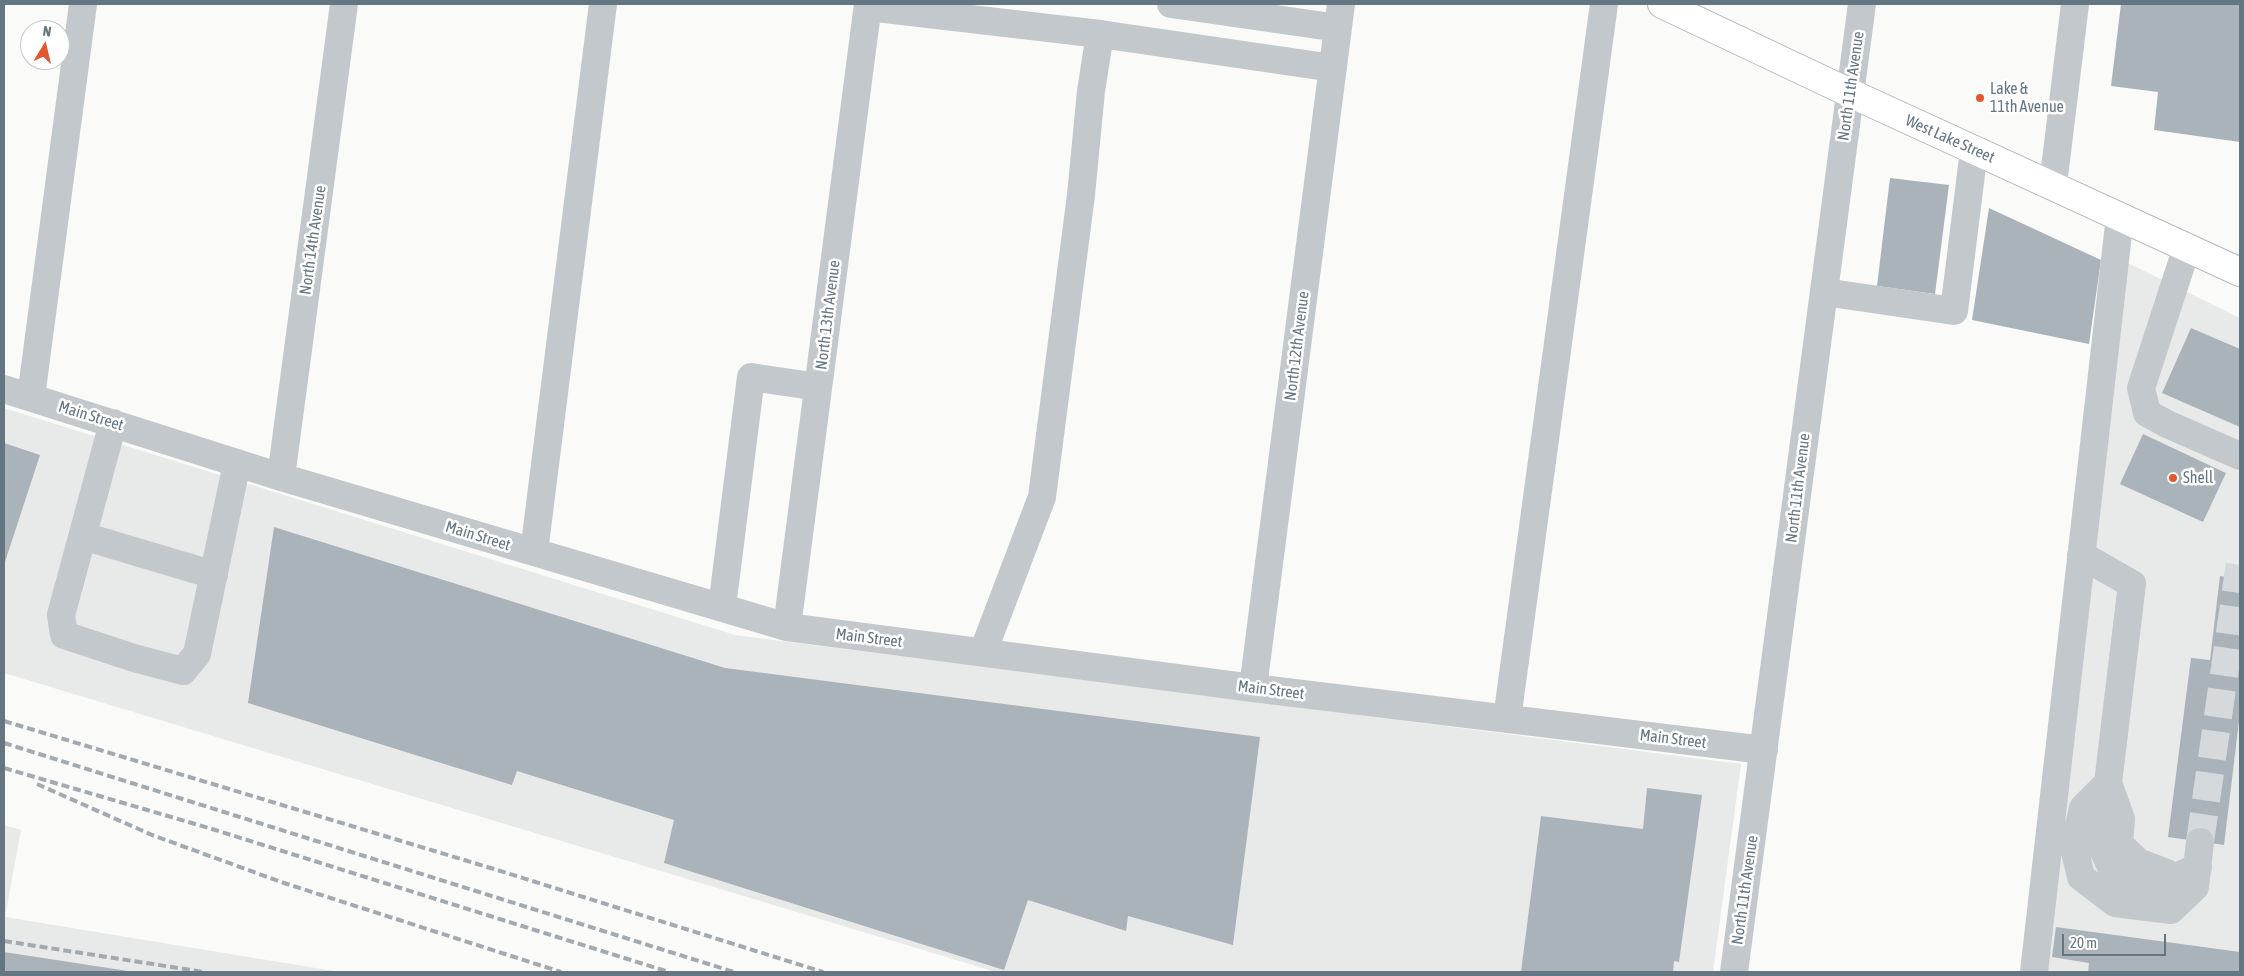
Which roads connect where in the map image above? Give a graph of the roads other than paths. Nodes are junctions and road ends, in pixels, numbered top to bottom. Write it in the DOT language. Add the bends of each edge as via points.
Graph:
graph roads {
  1 [pos="83,4"];
  2 [pos="344,4"];
  3 [pos="603,4"];
  4 [pos="1171,4"];
  5 [pos="1604,4"];
  6 [pos="1662,4"];
  7 [pos="1862,4"];
  8 [pos="2072,4"];
  9 [pos="868,5"];
  10 [pos="1238,8"];
  11 [pos="1340,16"];
  12 [pos="1100,34"];
  13 [pos="1333,68"];
  14 [pos="1850,93"];
  15 [pos="1974,150"];
  16 [pos="2053,184"];
  17 [pos="2120,216"];
  18 [pos="2187,247"];
  19 [pos="2240,272"];
  20 [pos="1824,292"];
  21 [pos="818,387"];
  22 [pos="2141,388"];
  23 [pos="4,389"];
  24 [pos="30,397"];
  25 [pos="2098,409"];
  26 [pos="113,423"];
  27 [pos="2240,456"];
  28 [pos="237,463"];
  29 [pos="281,477"];
  30 [pos="83,536"];
  31 [pos="534,552"];
  32 [pos="2082,555"];
  33 [pos="214,575"];
  34 [pos="722,608"];
  35 [pos="787,627"];
  36 [pos="983,652"];
  37 [pos="1253,688"];
  38 [pos="1507,719"];
  39 [pos="1764,750"];
  40 [pos="2108,783"];
  41 [pos="1734,972"];
  42 [pos="2034,972"];
  1 -- 24 [label="street"];
  2 -- 29 [label="street, North 14th Avenue"];
  3 -- 31 [label="street"];
  4 -- 10 [label="street"];
  5 -- 38 [label="street"];
  6 -- 14 [label="main road, West Lake Street"];
  7 -- 14 [label="street, North 11th Avenue"];
  8 -- 16 [label="street"];
  9 -- 12 [label="street"];
  9 -- 21 [label="street, North 13th Avenue"];
  10 -- 11 [label="street"];
  11 -- 13 [label="street, North 12th Avenue"];
  12 -- 13 [label="street"];
  12 -- 36 [label="street" via="1042,497"];
  13 -- 37 [label="street, North 12th Avenue"];
  14 -- 15 [label="main road, West Lake Street"];
  14 -- 20 [label="street, North 11th Avenue"];
  15 -- 16 [label="main road, West Lake Street"];
  15 -- 20 [label="street" via="1954,311"];
  16 -- 17 [label="main road, West Lake Street"];
  17 -- 18 [label="main road, West Lake Street"];
  17 -- 25 [label="street"];
  18 -- 19 [label="main road, West Lake Street"];
  18 -- 22 [label="street"];
  20 -- 39 [label="street, North 11th Avenue"];
  21 -- 34 [label="street" via="751,377"];
  21 -- 35 [label="street, North 13th Avenue"];
  22 -- 25 [label="street" via="2126,399"];
  22 -- 27 [label="street" via="2147,413"];
  23 -- 24 [label="street, Main Street"];
  24 -- 26 [label="street, Main Street"];
  25 -- 32 [label="street"];
  26 -- 28 [label="street, Main Street"];
  26 -- 30 [label="street"];
  28 -- 29 [label="street, Main Street"];
  28 -- 33 [label="street"];
  29 -- 31 [label="street, Main Street"];
  30 -- 33 [label="street"];
  30 -- 33 [label="street" via="61,615 64,635 134,658 183,671 197,654"];
  31 -- 34 [label="street, Main Street"];
  32 -- 40 [label="street" via="2132,584"];
  32 -- 42 [label="street"];
  34 -- 35 [label="street, Main Street"];
  35 -- 36 [label="street, Main Street"];
  36 -- 37 [label="street, Main Street"];
  37 -- 38 [label="street, Main Street"];
  38 -- 39 [label="street, Main Street"];
  39 -- 41 [label="street, North 11th Avenue"];
  40 -- 40 [label="street" via="2082,808 2074,847 2081,877 2115,903 2170,910 2196,887 2192,862 2138,862 2119,844 2121,818"];
}
